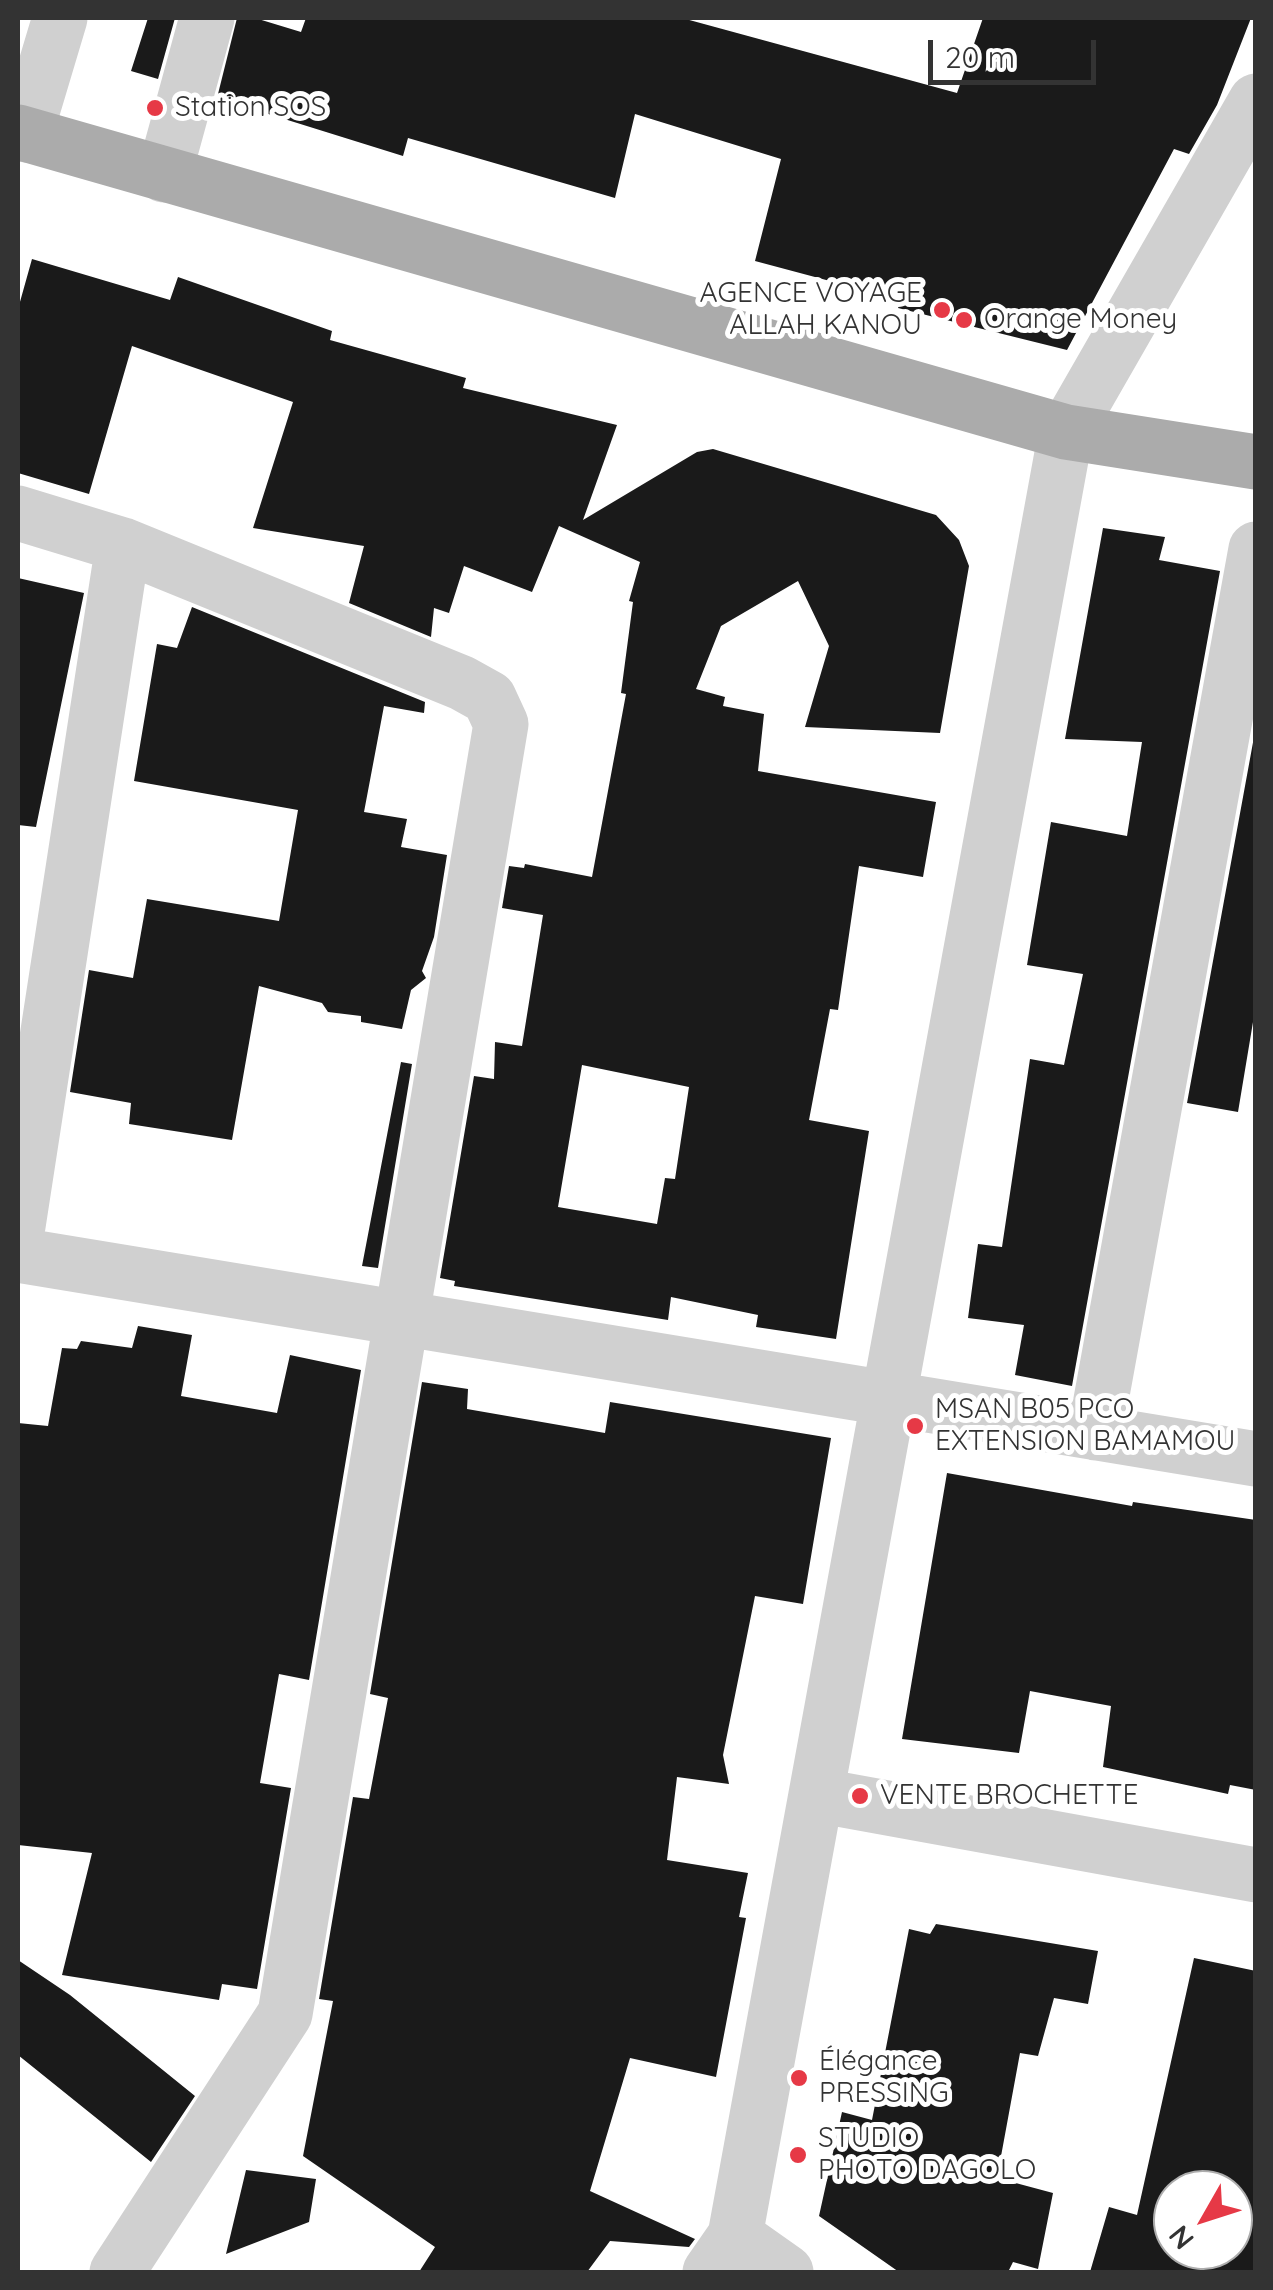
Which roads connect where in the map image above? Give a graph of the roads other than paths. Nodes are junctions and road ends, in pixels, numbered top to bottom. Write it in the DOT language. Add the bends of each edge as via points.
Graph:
graph roads {
  1 [pos="60,18"];
  2 [pos="208,18"];
  3 [pos="1256,101"];
  4 [pos="22,134"];
  5 [pos="164,174"];
  6 [pos="1066,432"];
  7 [pos="1256,462"];
  8 [pos="18,513"];
  9 [pos="123,545"];
  10 [pos="1256,548"];
  11 [pos="18,1226"];
  12 [pos="18,1255"];
  13 [pos="405,1319"];
  14 [pos="891,1399"];
  15 [pos="1094,1433"];
  16 [pos="1256,1458"];
  17 [pos="816,1795"];
  18 [pos="1256,1875"];
  19 [pos="722,2254"];
  20 [pos="117,2272"];
  21 [pos="786,2272"];
  1 -- 4 [label="street"];
  2 -- 5 [label="street"];
  3 -- 6 [label="street"];
  4 -- 5 [label="main road"];
  5 -- 6 [label="main road"];
  6 -- 7 [label="main road"];
  6 -- 14 [label="street"];
  8 -- 9 [label="street"];
  9 -- 11 [label="street"];
  9 -- 13 [label="street" via="462,682 489,698 502,724"];
  10 -- 15 [label="street"];
  12 -- 13 [label="street"];
  13 -- 14 [label="street"];
  13 -- 20 [label="street" via="285,2014"];
  14 -- 15 [label="street"];
  14 -- 17 [label="street"];
  15 -- 16 [label="street"];
  17 -- 18 [label="street"];
  17 -- 19 [label="street"];
  19 -- 21 [label="street"];
}
